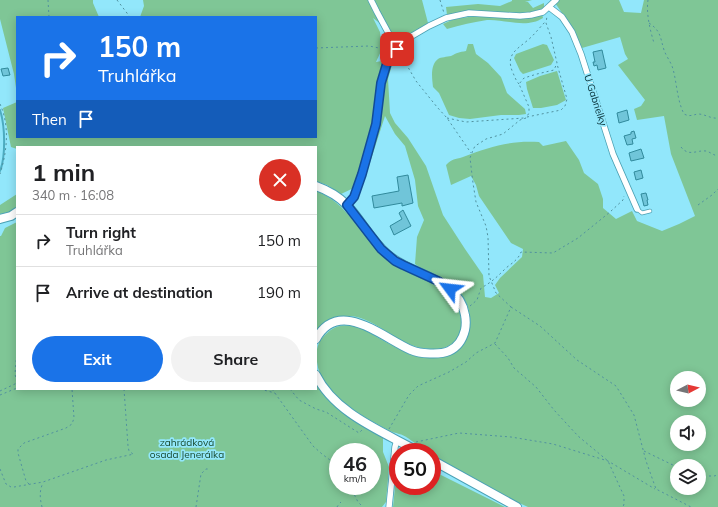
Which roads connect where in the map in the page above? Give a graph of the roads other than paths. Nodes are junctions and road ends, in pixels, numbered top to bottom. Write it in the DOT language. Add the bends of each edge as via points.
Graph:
graph roads {
  1 [pos="371,0"];
  2 [pos="556,0"];
  3 [pos="549,7"];
  4 [pos="397,49"];
  5 [pos="317,186"];
  6 [pos="347,205"];
  7 [pos="637,209"];
  8 [pos="650,211"];
  9 [pos="16,213"];
  10 [pos="0,218"];
  11 [pos="317,338"];
  12 [pos="317,377"];
  13 [pos="397,440"];
  14 [pos="402,443"];
  15 [pos="441,465"];
  16 [pos="389,507"];
  17 [pos="517,507"];
  1 -- 4 [label="street"];
  2 -- 3 [label="street"];
  3 -- 4 [label="street" via="543,12 531,15 469,13 446,18 412,36"];
  3 -- 7 [label="street, U Gabrielky" via="562,17 572,32 613,154"];
  4 -- 6 [label="street" via="387,63 381,83 376,124 362,174 354,197"];
  5 -- 6 [label="main road"];
  6 -- 11 [label="main road" via="388,255 438,281 456,295 464,309 466,326 455,347 442,353 412,351 364,325 350,321 337,321 325,328"];
  7 -- 8 [label="lane" via="642,213"];
  9 -- 10 [label="main road"];
  12 -- 13 [label="main road" via="331,396 353,415"];
  13 -- 14 [label="main road"];
  13 -- 16 [label="street"];
  15 -- 17 [label="main road"];
}
